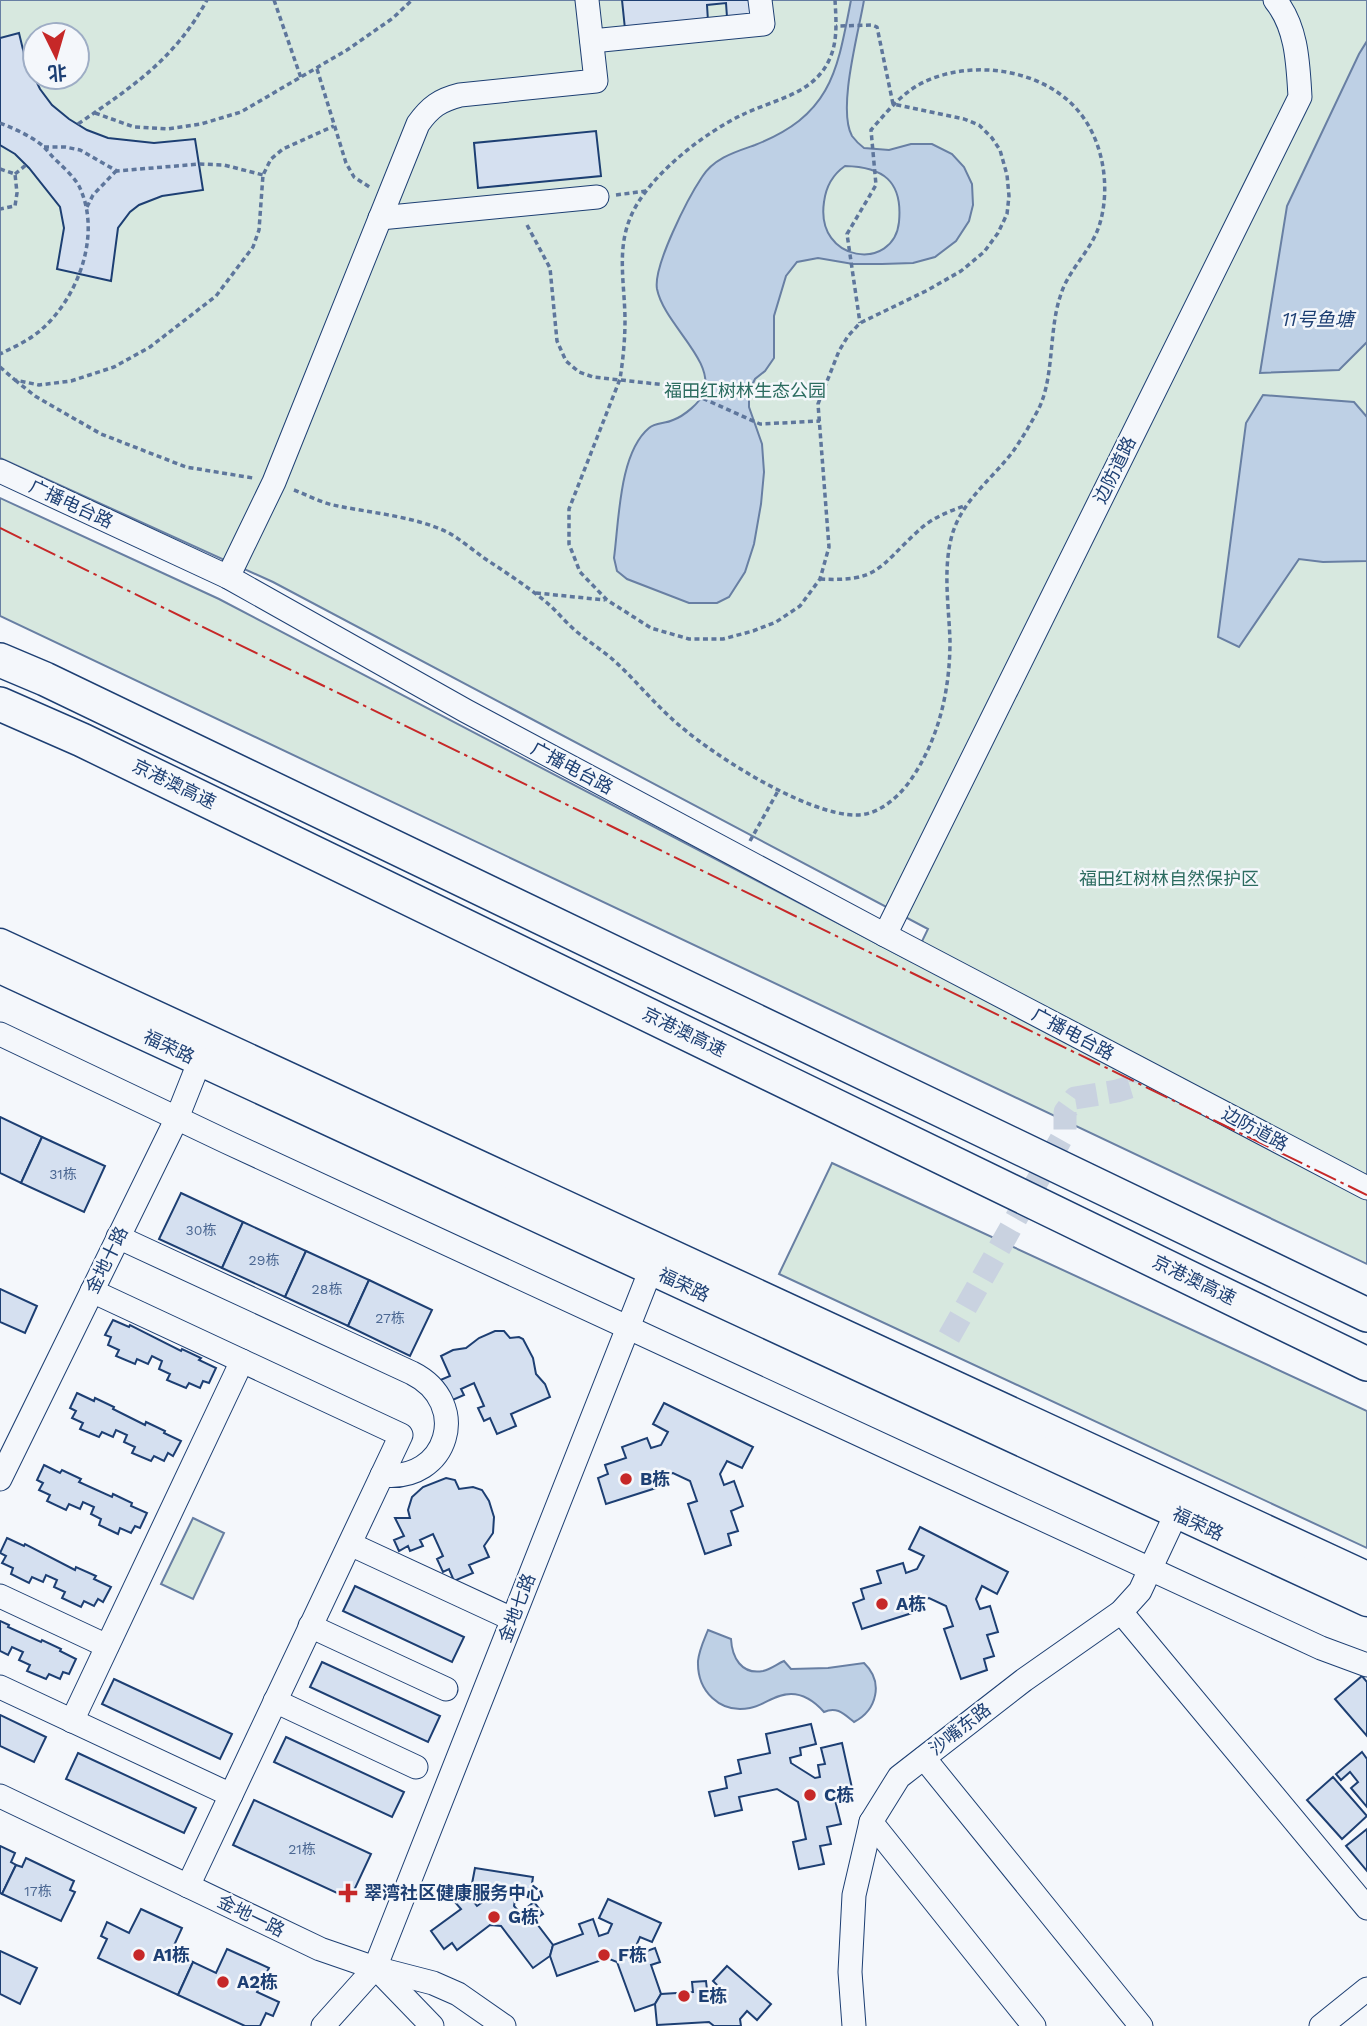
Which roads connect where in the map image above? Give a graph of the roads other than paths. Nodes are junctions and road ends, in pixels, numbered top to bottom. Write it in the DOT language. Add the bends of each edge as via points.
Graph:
graph roads {
  1 [pos="587,0"];
  2 [pos="760,0"];
  3 [pos="1275,0"];
  4 [pos="592,41"];
  5 [pos="597,197"];
  6 [pos="380,218"];
  7 [pos="0,471"];
  8 [pos="228,578"];
  9 [pos="0,660"];
  10 [pos="0,705"];
  11 [pos="884,935"];
  12 [pos="0,943"];
  13 [pos="0,969"];
  14 [pos="0,1034"];
  15 [pos="204,1051"];
  16 [pos="1142,1070"];
  17 [pos="177,1118"];
  18 [pos="1367,1188"];
  19 [pos="118,1237"];
  20 [pos="655,1259"];
  21 [pos="92,1291"];
  22 [pos="1367,1315"];
  23 [pos="627,1327"];
  24 [pos="242,1361"];
  25 [pos="1367,1364"];
  26 [pos="382,1475"];
  27 [pos="0,1479"];
  28 [pos="1181,1503"];
  29 [pos="349,1544"];
  30 [pos="1150,1569"];
  31 [pos="1367,1576"];
  32 [pos="0,1596"];
  33 [pos="1367,1602"];
  34 [pos="1121,1612"];
  35 [pos="512,1619"];
  36 [pos="310,1626"];
  37 [pos="107,1646"];
  38 [pos="1367,1665"];
  39 [pos="0,1687"];
  40 [pos="446,1689"];
  41 [pos="275,1702"];
  42 [pos="72,1721"];
  43 [pos="924,1758"];
  44 [pos="416,1767"];
  45 [pos="231,1795"];
  46 [pos="0,1796"];
  47 [pos="872,1822"];
  48 [pos="188,1886"];
  49 [pos="1367,1908"];
  50 [pos="375,1968"];
  51 [pos="1367,1989"];
  52 [pos="323,2026"];
  53 [pos="432,2026"];
  54 [pos="504,2026"];
  55 [pos="854,2026"];
  56 [pos="1034,2026"];
  57 [pos="1141,2026"];
  58 [pos="1321,2026"];
  1 -- 4 [label="street"];
  2 -- 4 [label="street" via="763,24"];
  3 -- 11 [label="street, 边防道路" via="1292,34 1300,97"];
  4 -- 6 [label="street" via="596,81 460,95 442,99 428,110"];
  5 -- 6 [label="street"];
  6 -- 8 [label="street" via="274,482"];
  7 -- 8 [label="street, 广播电台路"];
  8 -- 11 [label="street, 广播电台路"];
  9 -- 22 [label="highway"];
  10 -- 25 [label="highway, 京港澳高速" via="82,740"];
  11 -- 16 [label="street, 广播电台路"];
  12 -- 15 [label="main road, 福荣路"];
  13 -- 15 [label="main road, 福荣路"];
  14 -- 17 [label="street"];
  15 -- 17 [label="street, 金地十路"];
  15 -- 20 [label="main road, 福荣路"];
  16 -- 18 [label="street, 边防道路"];
  17 -- 19 [label="street, 金地十路"];
  17 -- 23 [label="street"];
  19 -- 21 [label="street, 金地十路"];
  19 -- 26 [label="street" via="431,1385 446,1414 441,1447 416,1471"];
  20 -- 23 [label="street, 金地七路"];
  20 -- 28 [label="main road, 福荣路"];
  21 -- 24 [label="street"];
  21 -- 27 [label="street, 金地十路"];
  23 -- 30 [label="street"];
  23 -- 35 [label="street, 金地七路"];
  24 -- 26 [label="street" via="401,1435"];
  24 -- 37 [label="street"];
  26 -- 29 [label="street"];
  28 -- 30 [label="street, 沙嘴东路"];
  28 -- 31 [label="main road, 福荣路"];
  28 -- 33 [label="main road, 福荣路"];
  29 -- 35 [label="street"];
  29 -- 36 [label="street"];
  30 -- 34 [label="street, 沙嘴东路" via="1140,1591"];
  30 -- 38 [label="street"];
  32 -- 37 [label="street"];
  34 -- 43 [label="street, 沙嘴东路"];
  34 -- 49 [label="street"];
  35 -- 50 [label="street, 金地七路"];
  36 -- 40 [label="street"];
  36 -- 41 [label="street"];
  37 -- 42 [label="street"];
  39 -- 42 [label="street"];
  41 -- 44 [label="street"];
  41 -- 45 [label="street"];
  42 -- 45 [label="street"];
  43 -- 47 [label="street, 沙嘴东路" via="899,1777"];
  43 -- 57 [label="street"];
  45 -- 48 [label="street"];
  46 -- 48 [label="street, 金地一路"];
  47 -- 55 [label="street, 沙嘴东路" via="854,1895 850,1972"];
  47 -- 56 [label="street"];
  48 -- 50 [label="street, 金地一路" via="320,1949"];
  50 -- 52 [label="street"];
  50 -- 53 [label="street"];
  50 -- 54 [label="street, 金地一路" via="458,1994"];
  51 -- 58 [label="street"];
}
